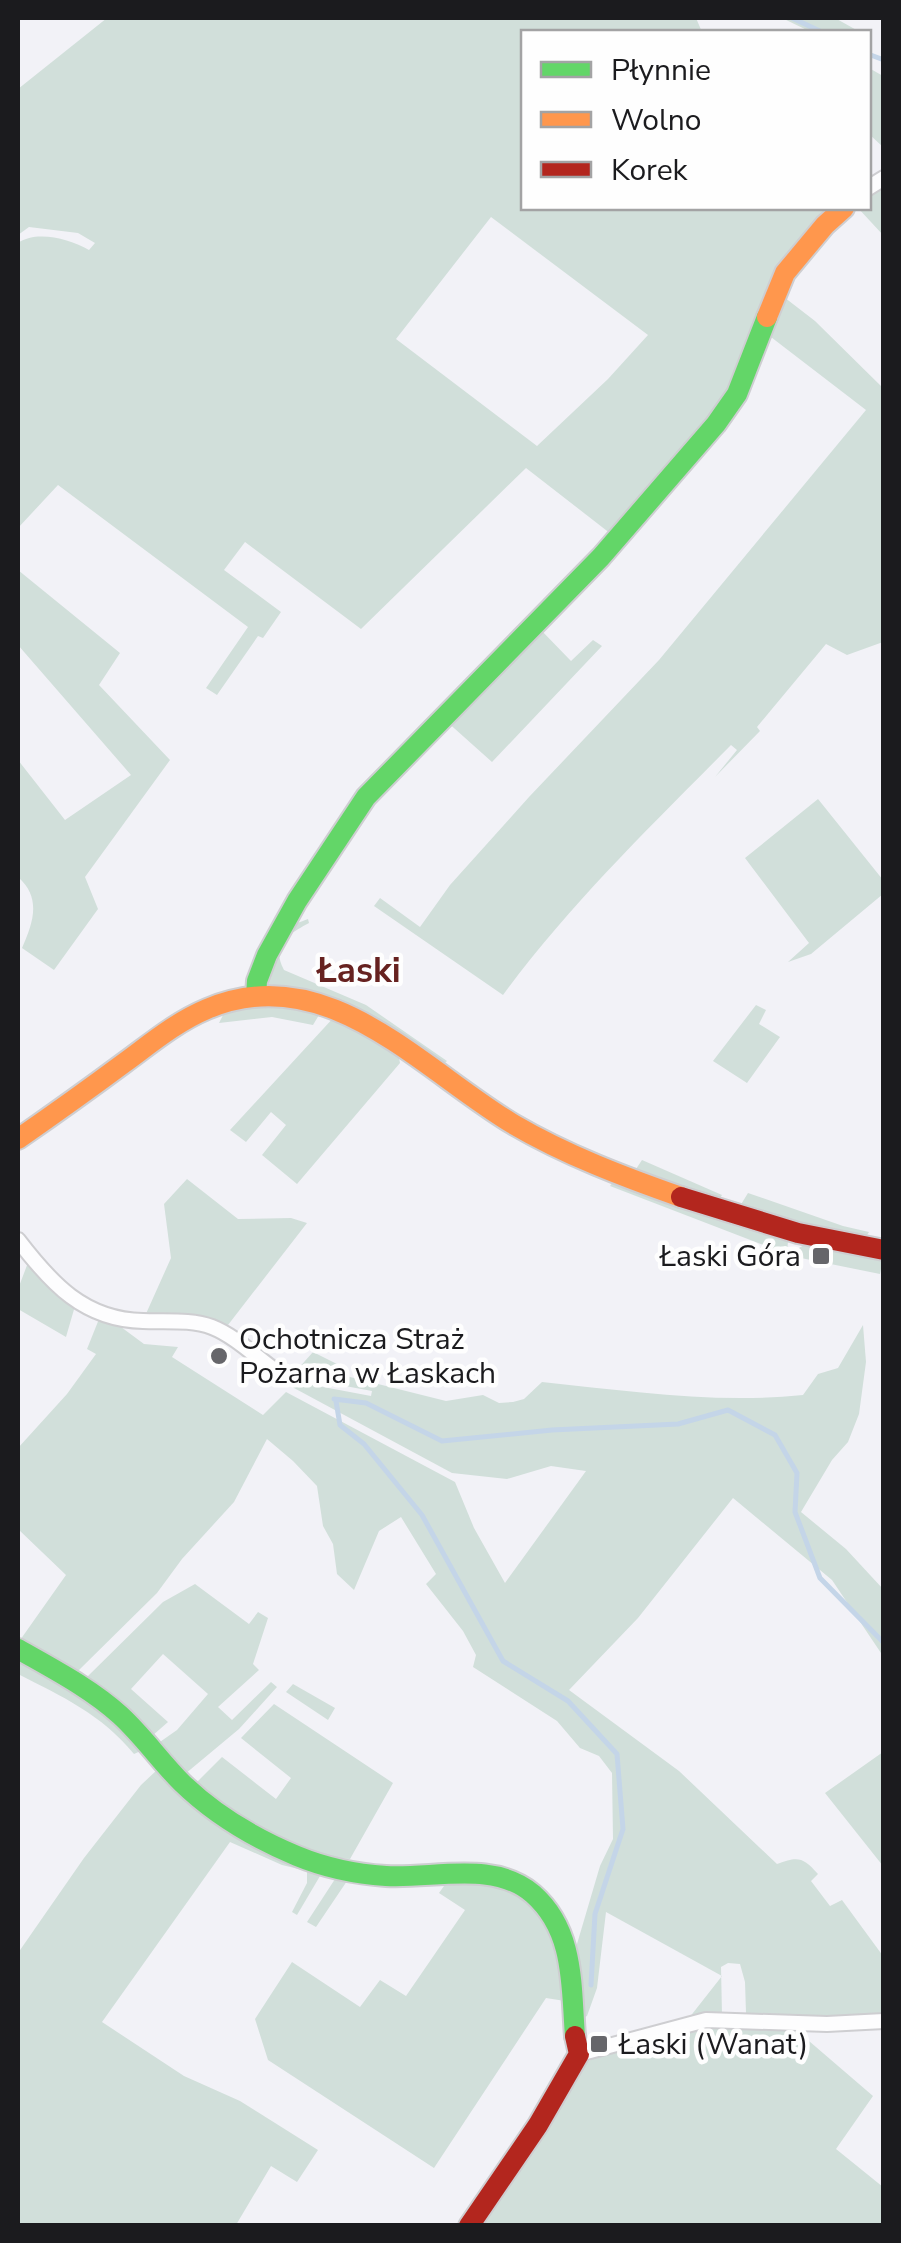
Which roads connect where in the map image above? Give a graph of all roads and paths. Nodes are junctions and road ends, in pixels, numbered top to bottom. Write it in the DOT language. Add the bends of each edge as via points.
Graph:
graph roads {
  1 [pos="842,210"];
  2 [pos="256,996"];
  3 [pos="18,1139"];
  4 [pos="18,1240"];
  5 [pos="884,1250"];
  6 [pos="276,1371"];
  7 [pos="18,1649"];
  8 [pos="884,2021"];
  9 [pos="579,2054"];
  10 [pos="469,2226"];
  1 -- 2 [label="street" via="785,273 737,394 716,424 600,557 366,797 290,915 257,980"];
  2 -- 3 [label="street" via="182,1022"];
  2 -- 5 [label="street" via="329,1005 356,1017 501,1116 596,1163 799,1235"];
  4 -- 6 [label="street" via="60,1290 84,1307 130,1321 212,1327"];
  7 -- 9 [label="street" via="83,1686 184,1785 282,1848 331,1868 374,1875 490,1872 524,1886 550,1913 564,1943"];
  8 -- 9 [label="street" via="706,2020"];
  9 -- 10 [label="street"];
}
